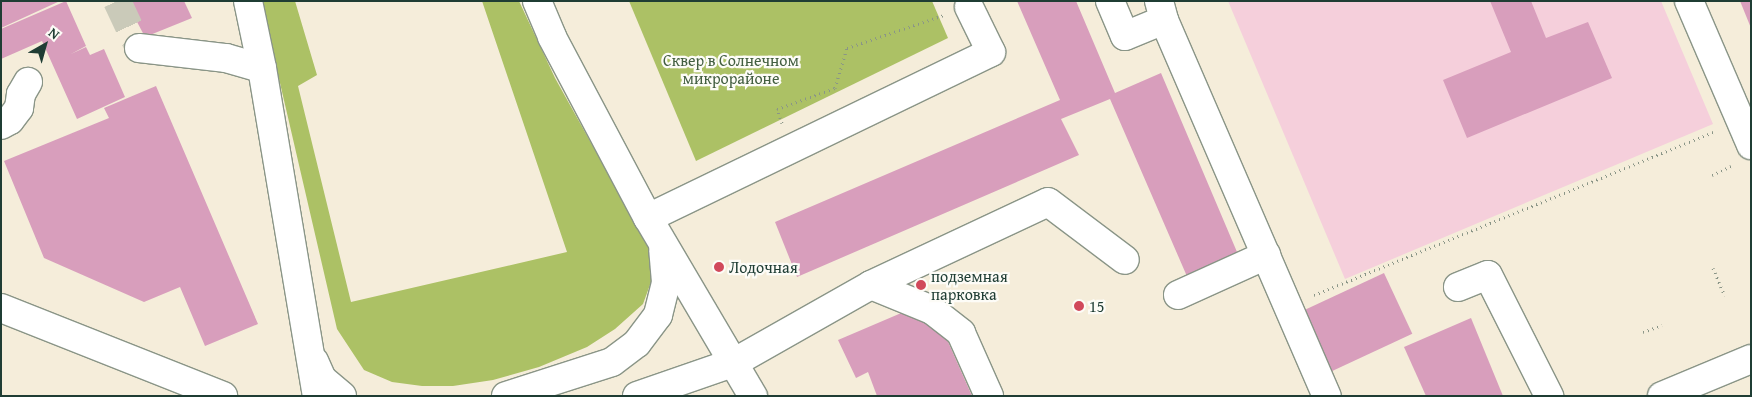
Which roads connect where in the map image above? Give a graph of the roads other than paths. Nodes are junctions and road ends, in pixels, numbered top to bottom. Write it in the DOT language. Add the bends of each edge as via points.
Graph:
graph roads {
  1 [pos="248,1"];
  2 [pos="537,1"];
  3 [pos="1110,1"];
  4 [pos="1690,1"];
  5 [pos="968,7"];
  6 [pos="1162,10"];
  7 [pos="139,48"];
  8 [pos="262,68"];
  9 [pos="28,82"];
  10 [pos="1,125"];
  11 [pos="1746,133"];
  12 [pos="648,218"];
  13 [pos="663,244"];
  14 [pos="1266,255"];
  15 [pos="1126,260"];
  16 [pos="872,285"];
  17 [pos="1458,287"];
  18 [pos="1178,295"];
  19 [pos="1,308"];
  20 [pos="308,349"];
  21 [pos="1751,359"];
  22 [pos="735,362"];
  23 [pos="223,396"];
  24 [pos="316,396"];
  25 [pos="342,396"];
  26 [pos="506,396"];
  27 [pos="637,396"];
  28 [pos="753,396"];
  29 [pos="989,396"];
  30 [pos="1327,396"];
  31 [pos="1549,396"];
  32 [pos="1662,396"];
  1 -- 8 [label="street"];
  2 -- 12 [label="street" via="552,37"];
  3 -- 6 [label="street" via="1125,36"];
  4 -- 11 [label="street"];
  5 -- 12 [label="street" via="990,52"];
  6 -- 14 [label="street"];
  7 -- 8 [label="street" via="226,58"];
  8 -- 20 [label="street"];
  9 -- 10 [label="street" via="21,94 19,108 10,120"];
  12 -- 13 [label="street"];
  13 -- 22 [label="street"];
  13 -- 26 [label="street" via="666,282 659,310 637,343 612,362"];
  14 -- 18 [label="street"];
  14 -- 30 [label="street"];
  15 -- 16 [label="street" via="1048,202"];
  16 -- 22 [label="street"];
  16 -- 29 [label="street" via="932,310 961,333"];
  17 -- 31 [label="street" via="1488,274"];
  19 -- 23 [label="street"];
  20 -- 24 [label="street"];
  20 -- 25 [label="street" via="322,379"];
  21 -- 32 [label="street"];
  22 -- 27 [label="street"];
  22 -- 28 [label="street"];
}
